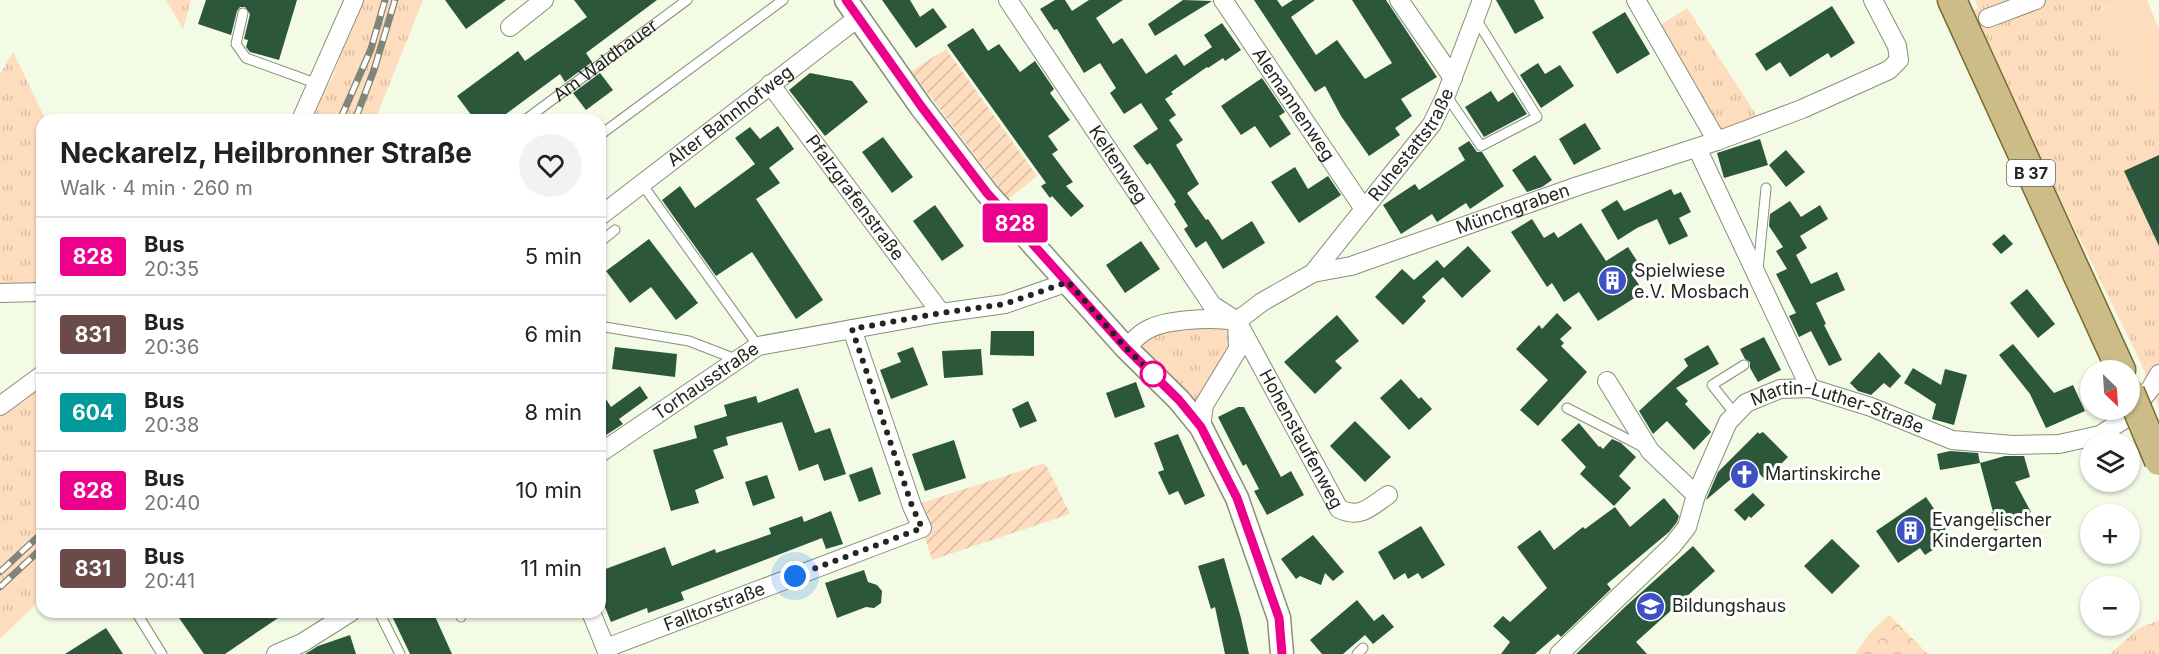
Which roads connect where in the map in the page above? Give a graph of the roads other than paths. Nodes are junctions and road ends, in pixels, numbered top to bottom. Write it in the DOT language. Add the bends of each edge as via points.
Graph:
graph roads {
  1 [pos="354,0"];
  2 [pos="544,0"];
  3 [pos="687,0"];
  4 [pos="783,0"];
  5 [pos="1008,0"];
  6 [pos="1223,0"];
  7 [pos="1399,0"];
  8 [pos="1482,0"];
  9 [pos="1636,0"];
  10 [pos="1873,0"];
  11 [pos="1952,0"];
  12 [pos="2036,0"];
  13 [pos="852,8"];
  14 [pos="243,14"];
  15 [pos="1988,18"];
  16 [pos="1476,19"];
  17 [pos="510,27"];
  18 [pos="318,84"];
  19 [pos="770,84"];
  20 [pos="1450,87"];
  21 [pos="304,114"];
  22 [pos="533,114"];
  23 [pos="606,131"];
  24 [pos="1717,141"];
  25 [pos="1697,148"];
  26 [pos="642,184"];
  27 [pos="1766,188"];
  28 [pos="1364,209"];
  29 [pos="606,211"];
  30 [pos="615,230"];
  31 [pos="606,237"];
  32 [pos="1313,273"];
  33 [pos="1757,276"];
  34 [pos="1068,282"];
  35 [pos="36,292"];
  36 [pos="0,293"];
  37 [pos="941,313"];
  38 [pos="1237,321"];
  39 [pos="606,327"];
  40 [pos="852,329"];
  41 [pos="758,346"];
  42 [pos="1126,348"];
  43 [pos="2116,358"];
  44 [pos="738,360"];
  45 [pos="1744,365"];
  46 [pos="2159,374"];
  47 [pos="36,379"];
  48 [pos="1606,381"];
  49 [pos="1810,388"];
  50 [pos="0,406"];
  51 [pos="1567,408"];
  52 [pos="1735,414"];
  53 [pos="2140,416"];
  54 [pos="1201,427"];
  55 [pos="606,449"];
  56 [pos="1650,451"];
  57 [pos="2159,461"];
  58 [pos="1388,495"];
  59 [pos="1696,495"];
  60 [pos="140,618"];
  61 [pos="342,618"];
  62 [pos="383,618"];
  63 [pos="593,618"];
  64 [pos="607,651"];
  65 [pos="162,654"];
  66 [pos="276,654"];
  67 [pos="400,654"];
  68 [pos="1282,654"];
  69 [pos="1559,654"];
  1 -- 18 [label="street"];
  2 -- 17 [label="street"];
  3 -- 22 [label="lane, Am Waldhauer"];
  4 -- 23 [label="lane"];
  5 -- 38 [label="street, Keltenweg" via="1212,304"];
  6 -- 28 [label="street, Alemannenweg"];
  7 -- 20 [label="street"];
  8 -- 16 [label="street, Ruhestattstraße"];
  9 -- 24 [label="street"];
  10 -- 24 [label="street, Münchgraben" via="1897,46 1899,60 1889,70"];
  11 -- 43 [label="main road, B 37"];
  12 -- 15 [label="street"];
  13 -- 19 [label="street, Alter Bahnhofweg"];
  13 -- 34 [label="street" via="987,193"];
  14 -- 18 [label="lane" via="237,44 246,58"];
  16 -- 20 [label="street, Ruhestattstraße"];
  16 -- 20 [label="lane" via="1537,117 1481,146"];
  18 -- 21 [label="street"];
  19 -- 26 [label="street, Alter Bahnhofweg"];
  19 -- 37 [label="street, Pfalzgrafenstraße"];
  20 -- 28 [label="street, Ruhestattstraße" via="1432,124"];
  24 -- 25 [label="street, Münchgraben"];
  25 -- 32 [label="street, Münchgraben" via="1351,266"];
  25 -- 33 [label="street"];
  26 -- 29 [label="street, Alter Bahnhofweg"];
  26 -- 41 [label="lane"];
  27 -- 33 [label="lane"];
  28 -- 32 [label="street, Ruhestattstraße"];
  30 -- 31 [label="lane"];
  32 -- 38 [label="street, Münchgraben"];
  33 -- 49 [label="street"];
  34 -- 37 [label="street, Torhausstraße" via="1005,304"];
  34 -- 42 [label="street"];
  35 -- 36 [label="street"];
  37 -- 40 [label="street, Torhausstraße"];
  38 -- 42 [label="street" via="1204,319 1163,324 1145,331"];
  38 -- 54 [label="street" via="1238,349 1204,405"];
  38 -- 58 [label="street, Hohenstaufenweg" via="1339,508 1356,514"];
  39 -- 44 [label="lane" via="689,341"];
  40 -- 41 [label="street, Torhausstraße"];
  40 -- 64 [label="street, Falltorstraße" via="922,528"];
  41 -- 44 [label="street, Torhausstraße"];
  42 -- 54 [label="street"];
  44 -- 55 [label="street, Torhausstraße"];
  45 -- 52 [label="lane" via="1713,385"];
  46 -- 49 [label="street, Martin-Luther-Straße" via="2128,417 2100,435 2059,444 1952,440 1871,407"];
  47 -- 50 [label="street"];
  48 -- 56 [label="street"];
  49 -- 52 [label="street, Martin-Luther-Straße" via="1780,389 1746,403"];
  51 -- 56 [label="lane"];
  52 -- 59 [label="street, Martin-Luther-Straße"];
  53 -- 57 [label="main road, bridge"];
  54 -- 68 [label="street" via="1237,498 1279,618"];
  56 -- 59 [label="street"];
  59 -- 69 [label="street, Martin-Luther-Straße" via="1687,527 1672,546"];
  60 -- 65 [label="lane"];
  61 -- 66 [label="street"];
  62 -- 67 [label="lane"];
  63 -- 64 [label="street"];
}
